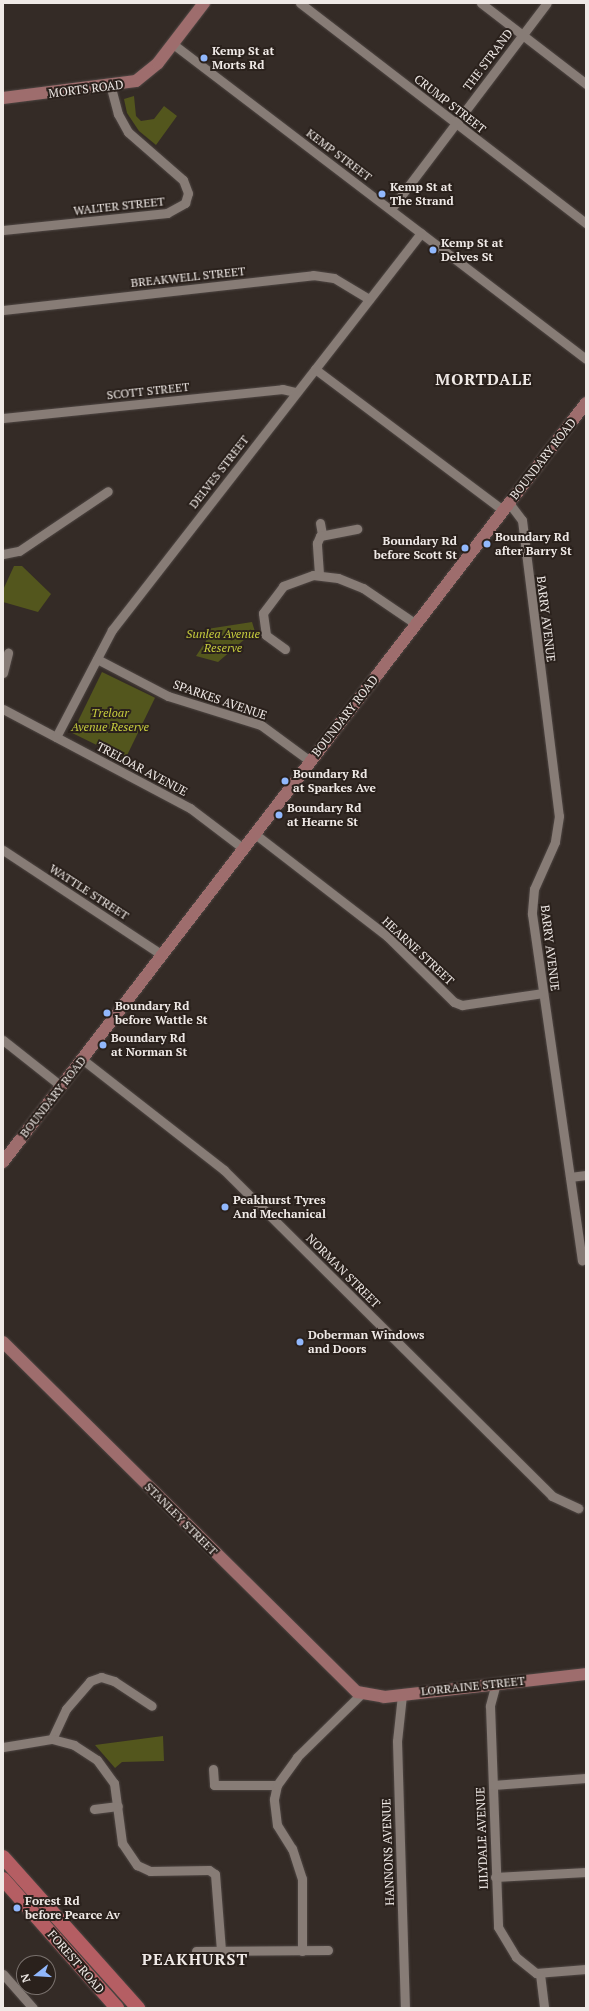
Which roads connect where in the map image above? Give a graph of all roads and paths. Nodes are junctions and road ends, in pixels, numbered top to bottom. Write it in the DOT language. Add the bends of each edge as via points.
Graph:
graph roads {
  1 [pos="204,3"];
  2 [pos="300,3"];
  3 [pos="481,3"];
  4 [pos="547,3"];
  5 [pos="522,35"];
  6 [pos="172,44"];
  7 [pos="586,84"];
  8 [pos="111,87"];
  9 [pos="3,98"];
  10 [pos="456,123"];
  11 [pos="391,209"];
  12 [pos="586,223"];
  13 [pos="3,230"];
  14 [pos="420,233"];
  15 [pos="369,299"];
  16 [pos="3,310"];
  17 [pos="586,358"];
  18 [pos="316,369"];
  19 [pos="295,392"];
  20 [pos="586,403"];
  21 [pos="3,418"];
  22 [pos="108,491"];
  23 [pos="506,507"];
  24 [pos="320,523"];
  25 [pos="357,529"];
  26 [pos="322,534"];
  27 [pos="3,554"];
  28 [pos="319,574"];
  29 [pos="416,624"];
  30 [pos="285,649"];
  31 [pos="8,653"];
  32 [pos="97,659"];
  33 [pos="3,673"];
  34 [pos="3,709"];
  35 [pos="56,738"];
  36 [pos="310,761"];
  37 [pos="255,834"];
  38 [pos="244,849"];
  39 [pos="3,850"];
  40 [pos="162,955"];
  41 [pos="543,993"];
  42 [pos="3,1040"];
  43 [pos="82,1059"];
  44 [pos="61,1086"];
  45 [pos="3,1162"];
  46 [pos="586,1175"];
  47 [pos="570,1177"];
  48 [pos="582,1260"];
  49 [pos="3,1342"];
  50 [pos="578,1508"];
  51 [pos="586,1674"];
  52 [pos="496,1683"];
  53 [pos="361,1694"];
  54 [pos="402,1695"];
  55 [pos="152,1706"];
  56 [pos="52,1739"];
  57 [pos="3,1747"];
  58 [pos="213,1769"];
  59 [pos="586,1778"];
  60 [pos="493,1785"];
  61 [pos="277,1786"];
  62 [pos="118,1806"];
  63 [pos="94,1809"];
  64 [pos="3,1857"];
  65 [pos="586,1872"];
  66 [pos="496,1877"];
  67 [pos="3,1879"];
  68 [pos="221,1950"];
  69 [pos="328,1950"];
  70 [pos="196,1951"];
  71 [pos="302,1951"];
  72 [pos="586,1969"];
  73 [pos="3,1974"];
  74 [pos="540,1974"];
  75 [pos="33,2008"];
  76 [pos="117,2008"];
  77 [pos="138,2008"];
  78 [pos="405,2008"];
  79 [pos="544,2008"];
  1 -- 6 [label="street, MORTS ROAD"];
  2 -- 10 [label="street, CRUMP STREET"];
  3 -- 5 [label="street"];
  4 -- 5 [label="street, THE STRAND"];
  5 -- 7 [label="street"];
  5 -- 10 [label="street, THE STRAND"];
  6 -- 8 [label="street, MORTS ROAD" via="146,76"];
  6 -- 11 [label="street, KEMP STREET"];
  8 -- 9 [label="street, MORTS ROAD"];
  8 -- 13 [label="street, WALTER STREET" via="118,114 128,132 183,180 188,193 185,203 167,213"];
  10 -- 11 [label="street, THE STRAND"];
  10 -- 12 [label="street, CRUMP STREET"];
  11 -- 14 [label="street, KEMP STREET"];
  14 -- 15 [label="street, DELVES STREET"];
  14 -- 17 [label="street, KEMP STREET"];
  15 -- 16 [label="street, BREAKWELL STREET" via="334,278 313,275"];
  15 -- 18 [label="street, DELVES STREET"];
  18 -- 19 [label="street, DELVES STREET"];
  18 -- 23 [label="street"];
  19 -- 21 [label="street, SCOTT STREET" via="282,390"];
  19 -- 32 [label="street, DELVES STREET" via="112,630"];
  20 -- 23 [label="street, BOUNDARY ROAD"];
  22 -- 27 [label="street" via="20,551"];
  23 -- 29 [label="street, BOUNDARY ROAD"];
  23 -- 41 [label="street, BARRY AVENUE" via="522,520 559,816 555,842 532,898"];
  24 -- 26 [label="street"];
  25 -- 26 [label="street"];
  26 -- 28 [label="street" via="317,543"];
  28 -- 29 [label="street" via="363,588"];
  28 -- 30 [label="street" via="283,586 263,613 266,635"];
  29 -- 36 [label="street, BOUNDARY ROAD"];
  31 -- 33 [label="street"];
  32 -- 35 [label="street, DELVES STREET"];
  32 -- 36 [label="street, SPARKES AVENUE" via="168,696 262,725"];
  34 -- 35 [label="street, TRELOAR AVENUE"];
  35 -- 38 [label="street, TRELOAR AVENUE" via="190,808"];
  36 -- 37 [label="street, BOUNDARY ROAD"];
  37 -- 38 [label="street, BOUNDARY ROAD"];
  37 -- 41 [label="street, HEARNE STREET" via="387,936 454,1002 462,1005"];
  38 -- 40 [label="street, BOUNDARY ROAD"];
  39 -- 40 [label="street, WATTLE STREET"];
  40 -- 43 [label="street, BOUNDARY ROAD"];
  41 -- 47 [label="street, BARRY AVENUE"];
  42 -- 44 [label="street"];
  43 -- 44 [label="street, BOUNDARY ROAD"];
  43 -- 50 [label="street, NORMAN STREET" via="224,1170 552,1496"];
  44 -- 45 [label="street, BOUNDARY ROAD"];
  46 -- 47 [label="street"];
  47 -- 48 [label="street, BARRY AVENUE"];
  49 -- 53 [label="street, STANLEY STREET"];
  51 -- 52 [label="street, LORRAINE STREET"];
  52 -- 54 [label="street, LORRAINE STREET"];
  52 -- 60 [label="street, LILYDALE AVENUE" via="492,1700"];
  53 -- 54 [label="street, LORRAINE STREET" via="375,1698"];
  53 -- 61 [label="street" via="297,1757"];
  54 -- 78 [label="street, HANNONS AVENUE" via="398,1713"];
  55 -- 56 [label="street" via="114,1681 101,1677 90,1681 66,1709"];
  56 -- 57 [label="street"];
  56 -- 62 [label="street" via="81,1749 100,1763 114,1783"];
  58 -- 61 [label="street" via="214,1785"];
  59 -- 60 [label="street"];
  60 -- 66 [label="street, LILYDALE AVENUE"];
  61 -- 71 [label="street" via="276,1819 292,1849 302,1879"];
  62 -- 63 [label="street"];
  62 -- 68 [label="street" via="124,1848 137,1865 150,1871 209,1870 215,1874"];
  64 -- 77 [label="main road, FOREST ROAD"];
  65 -- 66 [label="street"];
  66 -- 74 [label="street, LILYDALE AVENUE" via="497,1921 502,1938 524,1966"];
  67 -- 76 [label="main road, FOREST ROAD"];
  68 -- 70 [label="street"];
  68 -- 71 [label="street"];
  69 -- 71 [label="street"];
  72 -- 74 [label="street"];
  73 -- 75 [label="street"];
  74 -- 79 [label="street"];
}
